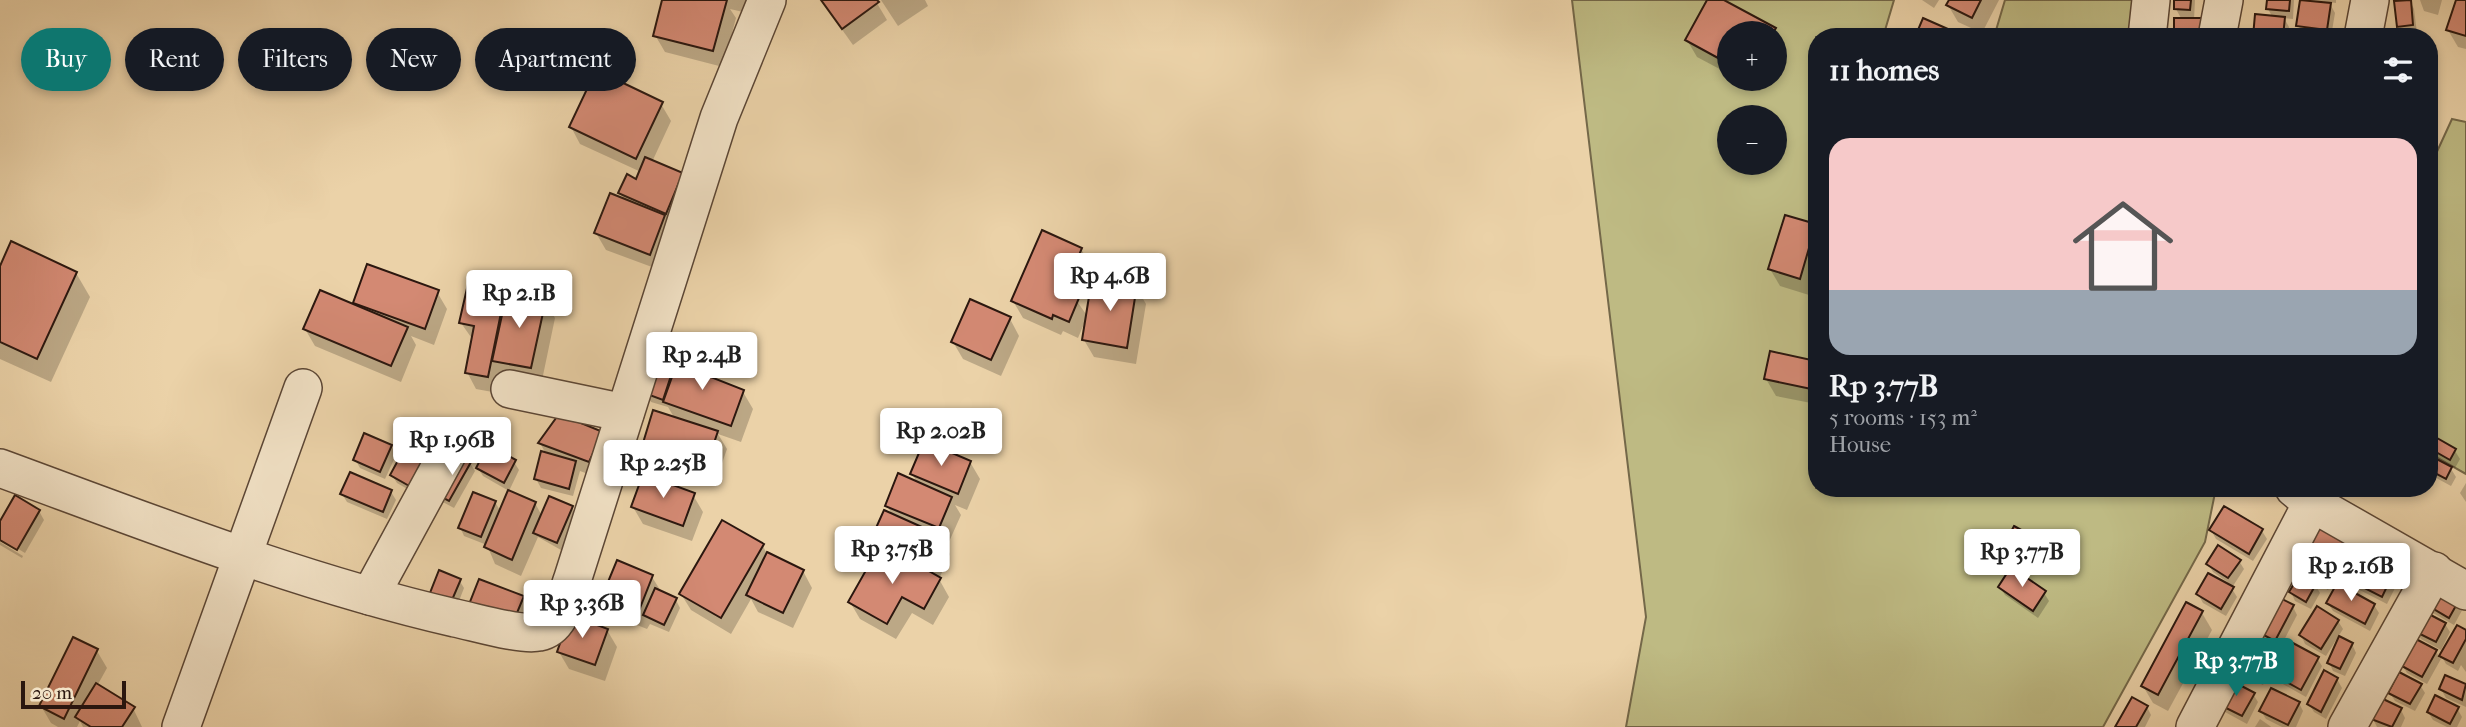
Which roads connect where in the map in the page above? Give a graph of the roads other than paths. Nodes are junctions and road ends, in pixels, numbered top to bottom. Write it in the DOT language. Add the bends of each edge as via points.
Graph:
graph roads {
  1 [pos="767,0"];
  2 [pos="2151,0"];
  3 [pos="2224,0"];
  4 [pos="2370,0"];
  5 [pos="2148,28"];
  6 [pos="2219,28"];
  7 [pos="2365,28"];
  8 [pos="303,388"];
  9 [pos="510,389"];
  10 [pos="625,413"];
  11 [pos="451,447"];
  12 [pos="0,468"];
  13 [pos="2303,497"];
  14 [pos="2305,497"];
  15 [pos="244,558"];
  16 [pos="2434,571"];
  17 [pos="2466,591"];
  18 [pos="370,596"];
  19 [pos="181,727"];
  20 [pos="2195,727"];
  21 [pos="2347,727"];
  1 -- 10 [label="street" via="719,117"];
  2 -- 5 [label="street"];
  3 -- 6 [label="street"];
  4 -- 7 [label="street"];
  8 -- 15 [label="street"];
  9 -- 10 [label="street"];
  10 -- 18 [label="street" via="561,613 547,629 538,633 498,627"];
  11 -- 18 [label="street"];
  12 -- 15 [label="street"];
  13 -- 20 [label="street"];
  14 -- 16 [label="street"];
  15 -- 18 [label="street"];
  15 -- 19 [label="street"];
  16 -- 17 [label="street"];
  16 -- 21 [label="street"];
}
